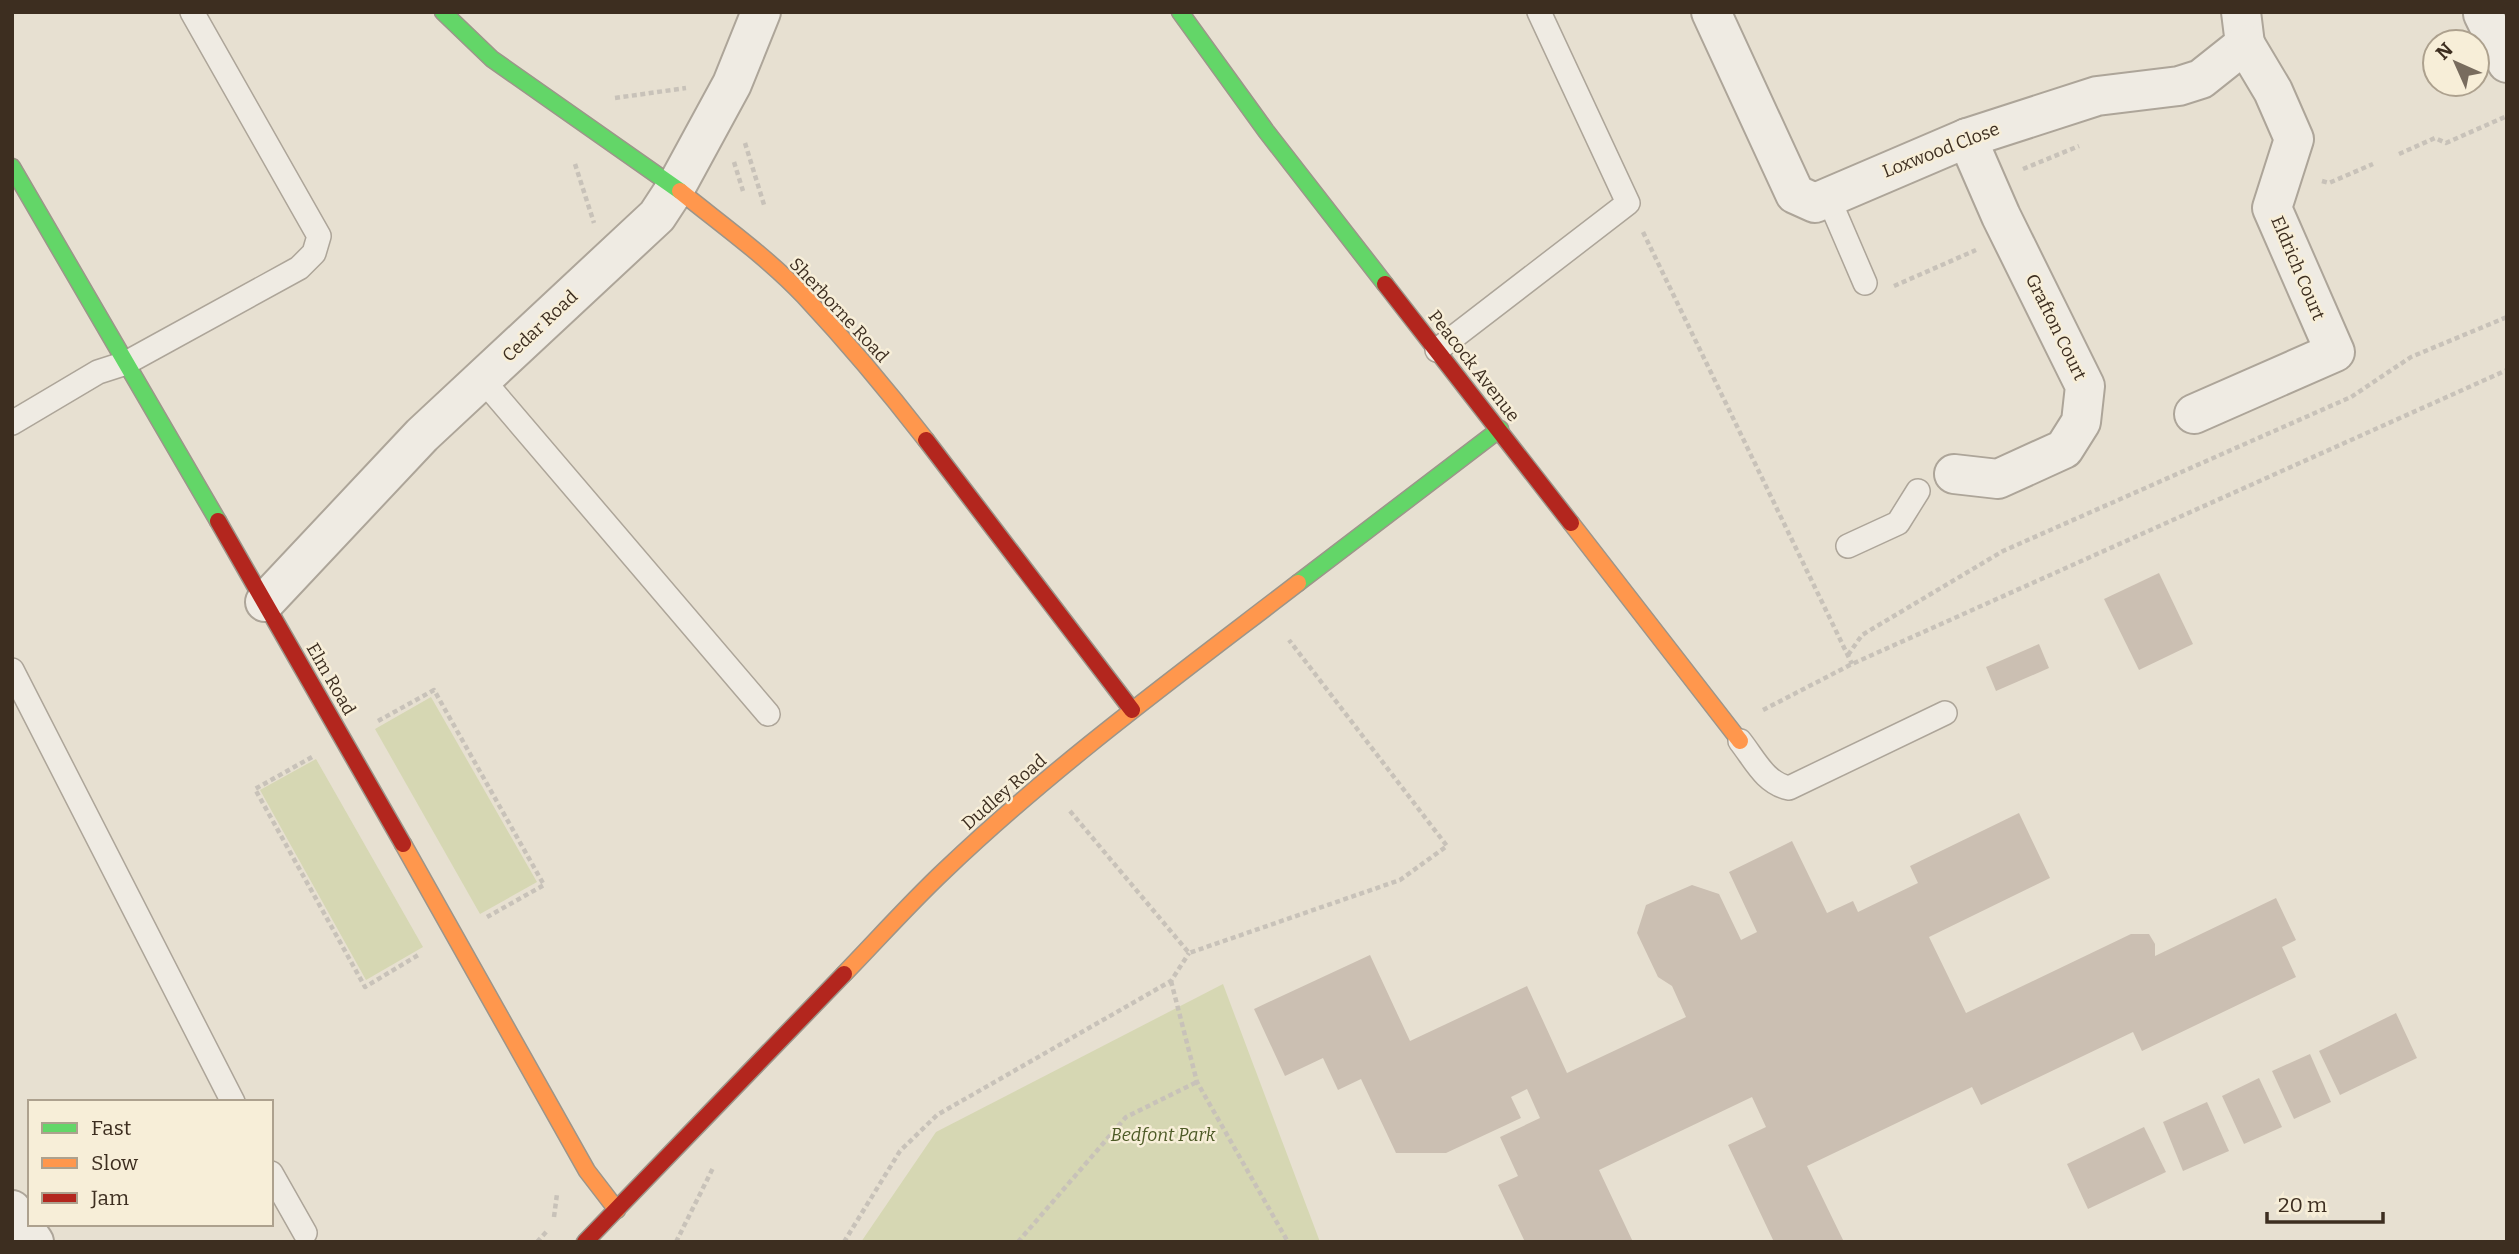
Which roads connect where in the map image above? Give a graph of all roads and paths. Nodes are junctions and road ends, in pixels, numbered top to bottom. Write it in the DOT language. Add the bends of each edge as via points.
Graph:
graph roads {
  1 [pos="192,12"];
  2 [pos="443,12"];
  3 [pos="761,12"];
  4 [pos="1180,12"];
  5 [pos="1539,12"];
  6 [pos="1711,12"];
  7 [pos="2483,14"];
  8 [pos="2243,28"];
  9 [pos="2507,63"];
  10 [pos="696,86"];
  11 [pos="603,100"];
  12 [pos="2507,116"];
  13 [pos="743,136"];
  14 [pos="1966,138"];
  15 [pos="570,152"];
  16 [pos="2399,154"];
  17 [pos="2373,164"];
  18 [pos="12,167"];
  19 [pos="2284,171"];
  20 [pos="676,187"];
  21 [pos="1828,197"];
  22 [pos="1628,203"];
  23 [pos="766,211"];
  24 [pos="596,228"];
  25 [pos="2011,235"];
  26 [pos="1865,283"];
  27 [pos="2507,317"];
  28 [pos="1437,350"];
  29 [pos="126,363"];
  30 [pos="2507,370"];
  31 [pos="482,379"];
  32 [pos="2194,414"];
  33 [pos="12,423"];
  34 [pos="1500,429"];
  35 [pos="1954,474"];
  36 [pos="1918,491"];
  37 [pos="1847,546"];
  38 [pos="265,602"];
  39 [pos="1265,609"];
  40 [pos="1848,655"];
  41 [pos="1852,664"];
  42 [pos="12,670"];
  43 [pos="1132,710"];
  44 [pos="1945,713"];
  45 [pos="768,714"];
  46 [pos="377,722"];
  47 [pos="1735,734"];
  48 [pos="319,754"];
  49 [pos="1045,781"];
  50 [pos="476,923"];
  51 [pos="429,948"];
  52 [pos="1189,953"];
  53 [pos="1171,981"];
  54 [pos="1197,1082"];
  55 [pos="232,1100"];
  56 [pos="721,1158"];
  57 [pos="273,1177"];
  58 [pos="12,1210"];
  59 [pos="617,1210"];
  60 [pos="305,1233"];
  61 [pos="34,1242"];
  62 [pos="586,1242"];
  63 [pos="676,1242"];
  64 [pos="844,1242"];
  65 [pos="1018,1242"];
  66 [pos="1289,1242"];
  1 -- 29 [label="lane" via="319,236 314,253 299,268"];
  2 -- 20 [label="street, Sherborne Road" via="492,59"];
  3 -- 20 [label="street, Cedar Road" via="732,84"];
  4 -- 28 [label="street, Peacock Avenue" via="1266,131"];
  5 -- 22 [label="lane"];
  6 -- 21 [label="street, Loxwood Close" via="1795,194 1815,203"];
  7 -- 9 [label="street"];
  8 -- 14 [label="street, Loxwood Close" via="2202,79 2097,96"];
  8 -- 19 [label="street, Eldrich Court" via="2294,139"];
  10 -- 11 [label="path"];
  12 -- 16 [label="path" via="2446,143 2435,138"];
  13 -- 23 [label="path"];
  14 -- 21 [label="street, Loxwood Close"];
  14 -- 25 [label="street, Grafton Court"];
  15 -- 24 [label="path"];
  17 -- 19 [label="path" via="2329,183"];
  18 -- 29 [label="street, Elm Road"];
  19 -- 32 [label="street, Eldrich Court" via="2272,208 2334,352"];
  20 -- 31 [label="street, Cedar Road" via="657,216"];
  20 -- 43 [label="street, Sherborne Road" via="803,295 899,405"];
  21 -- 26 [label="lane"];
  22 -- 28 [label="lane"];
  22 -- 40 [label="path"];
  25 -- 26 [label="path" via="1870,296"];
  25 -- 35 [label="street, Grafton Court" via="2085,386 2081,422 2064,449 1998,479"];
  27 -- 40 [label="path" via="2411,357 2351,397 2003,551 1862,635"];
  28 -- 34 [label="street, Peacock Avenue"];
  29 -- 33 [label="lane" via="98,372"];
  29 -- 38 [label="street, Elm Road"];
  30 -- 41 [label="path"];
  31 -- 38 [label="street, Cedar Road" via="422,435"];
  31 -- 45 [label="lane"];
  34 -- 39 [label="street, Dudley Road"];
  34 -- 47 [label="street, Peacock Avenue"];
  36 -- 37 [label="lane" via="1898,523"];
  38 -- 59 [label="street, Elm Road" via="587,1171"];
  39 -- 43 [label="street, Dudley Road"];
  39 -- 52 [label="path" via="1447,846 1400,880"];
  40 -- 41 [label="path"];
  41 -- 47 [label="path" via="1748,715"];
  42 -- 55 [label="lane"];
  43 -- 49 [label="street, Dudley Road"];
  44 -- 47 [label="lane" via="1789,788 1769,779"];
  46 -- 50 [label="path" via="434,690 544,886"];
  48 -- 51 [label="path" via="255,789 365,987"];
  49 -- 52 [label="path"];
  49 -- 59 [label="street, Dudley Road" via="943,872"];
  52 -- 53 [label="path"];
  53 -- 54 [label="path"];
  53 -- 64 [label="path" via="937,1115 900,1150"];
  54 -- 65 [label="path" via="1126,1117"];
  54 -- 66 [label="path"];
  56 -- 63 [label="path"];
  57 -- 60 [label="lane"];
  58 -- 61 [label="street"];
  59 -- 62 [label="street, Dudley Road"];
}
